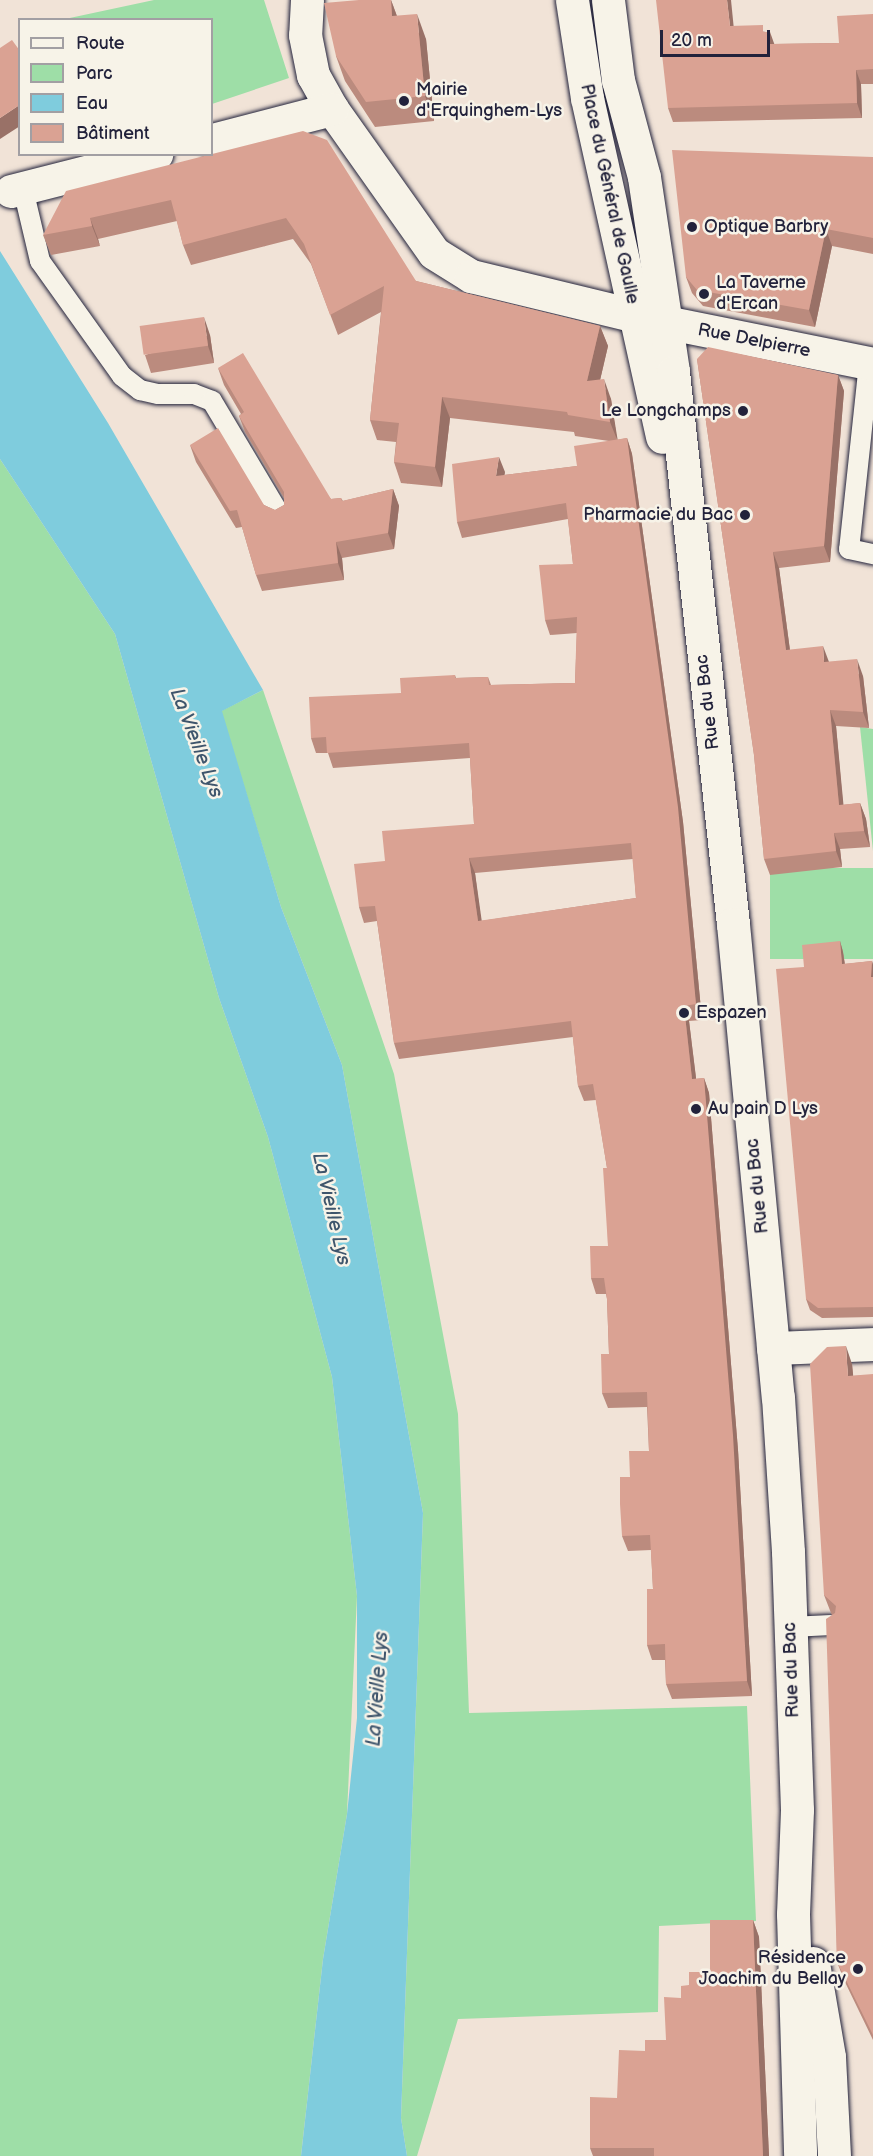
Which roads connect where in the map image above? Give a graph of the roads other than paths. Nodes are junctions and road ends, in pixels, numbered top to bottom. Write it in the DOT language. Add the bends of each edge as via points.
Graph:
graph roads {
  1 [pos="307,0"];
  2 [pos="572,0"];
  3 [pos="608,0"];
  4 [pos="332,109"];
  5 [pos="213,140"];
  6 [pos="148,156"];
  7 [pos="17,190"];
  8 [pos="651,320"];
  9 [pos="871,364"];
  10 [pos="280,515"];
  11 [pos="873,554"];
  12 [pos="873,1344"];
  13 [pos="773,1347"];
  14 [pos="831,1625"];
  15 [pos="791,1627"];
  16 [pos="797,1810"];
  17 [pos="800,2156"];
  18 [pos="834,2156"];
  1 -- 4 [label="main road, Place du Général de Gaulle" via="304,20 308,55 313,75"];
  2 -- 8 [label="main road, Place du Général de Gaulle" via="587,98"];
  3 -- 8 [label="main road, Place du Général de Gaulle" via="614,58 642,169"];
  4 -- 5 [label="main road"];
  4 -- 8 [label="main road, Place du Général de Gaulle" via="423,240 451,267 490,282"];
  6 -- 7 [label="main road"];
  7 -- 10 [label="lane" via="40,261 122,376 140,390 194,394 212,400"];
  8 -- 9 [label="main road, Rue Delpierre"];
  8 -- 13 [label="main road, Rue du Bac" via="691,564 734,932"];
  9 -- 11 [label="lane" via="849,549"];
  12 -- 13 [label="main road"];
  13 -- 15 [label="main road, Rue du Bac"];
  14 -- 15 [label="lane"];
  15 -- 16 [label="main road, Rue du Bac"];
  16 -- 17 [label="main road, Rue du Bac" via="793,1914"];
  16 -- 18 [label="main road, Rue du Bac" via="815,1988 830,2068"];
}
